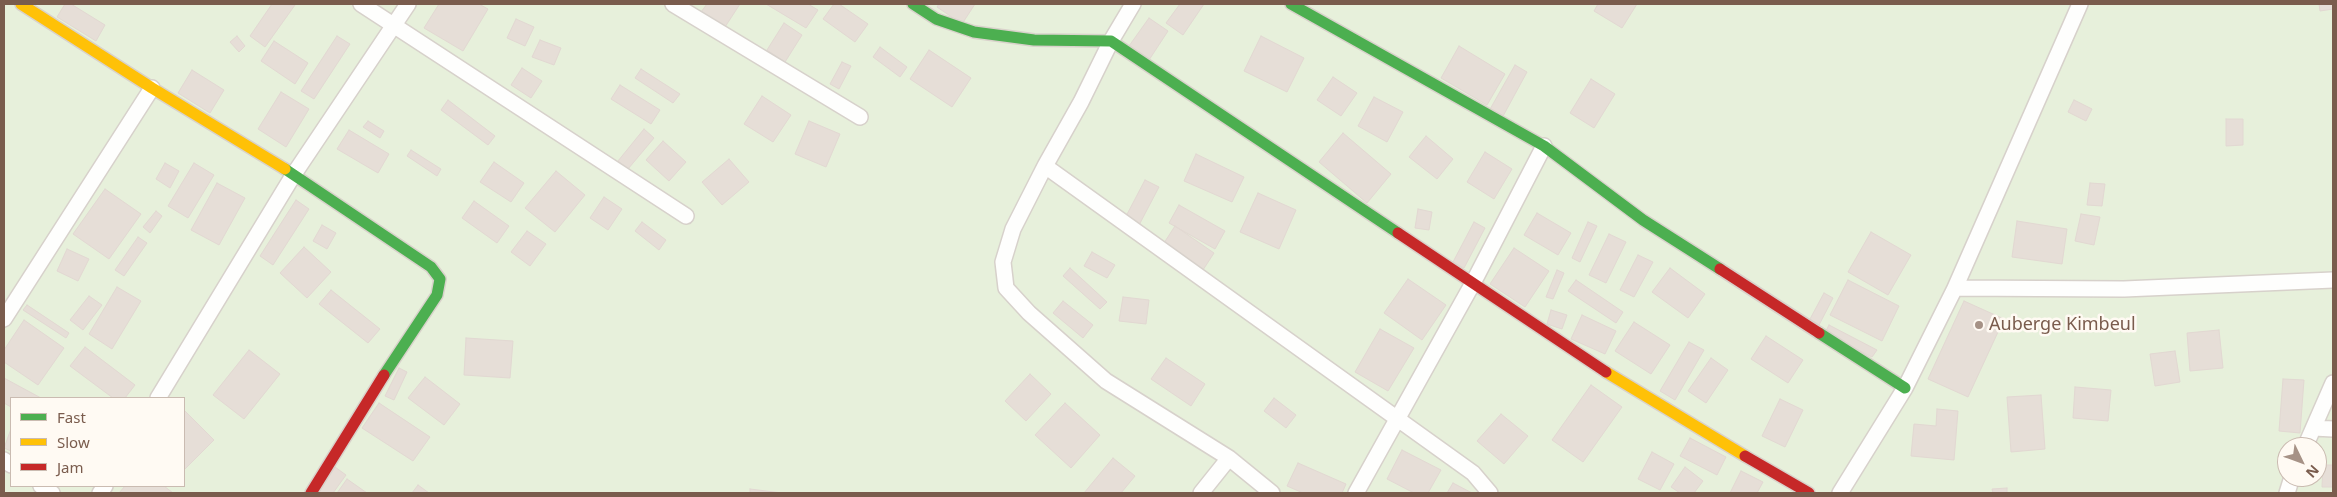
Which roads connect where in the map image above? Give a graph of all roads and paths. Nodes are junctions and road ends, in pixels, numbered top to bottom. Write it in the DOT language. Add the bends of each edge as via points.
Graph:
graph roads {
  1 [pos="21,4"];
  2 [pos="360,4"];
  3 [pos="408,4"];
  4 [pos="673,4"];
  5 [pos="913,4"];
  6 [pos="1133,4"];
  7 [pos="1291,4"];
  8 [pos="2080,4"];
  9 [pos="395,25"];
  10 [pos="1111,41"];
  11 [pos="152,88"];
  12 [pos="860,117"];
  13 [pos="1544,146"];
  14 [pos="1045,166"];
  15 [pos="294,174"];
  16 [pos="686,216"];
  17 [pos="2333,280"];
  18 [pos="1473,282"];
  19 [pos="1955,288"];
  20 [pos="4,319"];
  21 [pos="2333,383"];
  22 [pos="1904,388"];
  23 [pos="159,397"];
  24 [pos="1398,418"];
  25 [pos="2314,428"];
  26 [pos="2333,429"];
  27 [pos="2310,437"];
  28 [pos="1229,458"];
  29 [pos="311,493"];
  30 [pos="1201,493"];
  31 [pos="1272,493"];
  32 [pos="1356,493"];
  33 [pos="1490,493"];
  34 [pos="1809,493"];
  35 [pos="1840,493"];
  1 -- 11 [label="street"];
  2 -- 9 [label="street"];
  3 -- 9 [label="street"];
  4 -- 12 [label="street"];
  5 -- 10 [label="street" via="936,19 974,32 1034,40"];
  6 -- 10 [label="street"];
  7 -- 13 [label="street"];
  8 -- 19 [label="street"];
  9 -- 15 [label="street"];
  9 -- 16 [label="street"];
  10 -- 14 [label="street" via="1082,102"];
  10 -- 18 [label="street"];
  11 -- 15 [label="street"];
  11 -- 20 [label="street"];
  13 -- 18 [label="street"];
  13 -- 22 [label="street" via="1643,220"];
  14 -- 24 [label="street"];
  14 -- 28 [label="street" via="1013,229 1003,262 1006,288 1029,313 1106,381"];
  15 -- 23 [label="street"];
  15 -- 29 [label="street" via="431,267 440,279 437,295"];
  17 -- 19 [label="street" via="2124,289"];
  18 -- 24 [label="street"];
  18 -- 34 [label="street" via="1650,400"];
  19 -- 22 [label="street"];
  21 -- 25 [label="street"];
  22 -- 35 [label="street"];
  24 -- 32 [label="street"];
  24 -- 33 [label="street" via="1473,472"];
  25 -- 26 [label="street"];
  25 -- 27 [label="street"];
  28 -- 30 [label="street"];
  28 -- 31 [label="street"];
}
